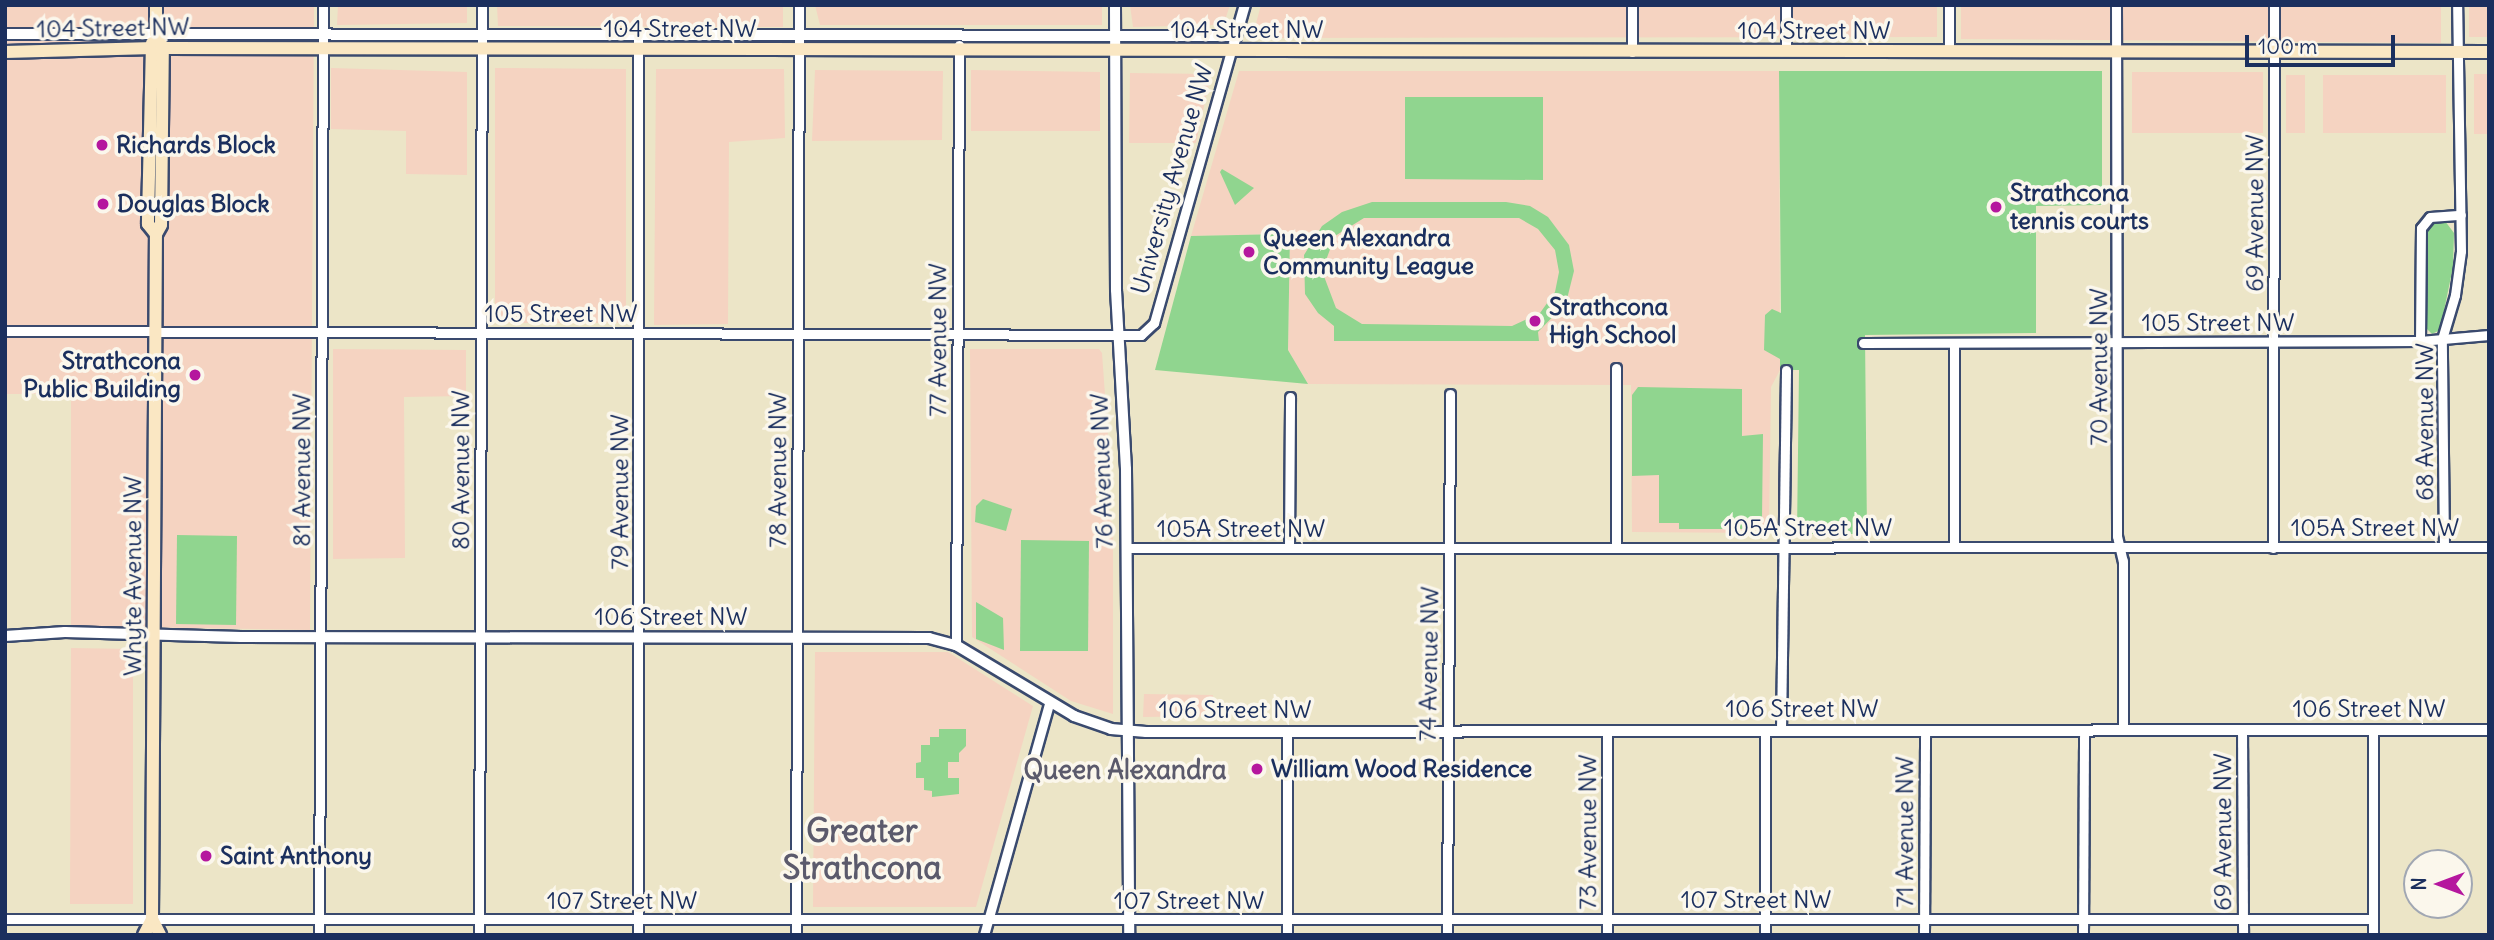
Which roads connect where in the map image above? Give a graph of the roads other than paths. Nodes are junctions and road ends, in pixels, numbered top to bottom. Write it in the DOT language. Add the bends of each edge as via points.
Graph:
graph roads {
  1 [pos="156,5"];
  2 [pos="323,5"];
  3 [pos="482,5"];
  4 [pos="799,5"];
  5 [pos="1115,5"];
  6 [pos="1245,5"];
  7 [pos="1632,5"];
  8 [pos="1786,5"];
  9 [pos="1949,5"];
  10 [pos="2116,5"];
  11 [pos="2274,5"];
  12 [pos="2457,5"];
  13 [pos="156,33"];
  14 [pos="799,33"];
  15 [pos="5,34"];
  16 [pos="323,34"];
  17 [pos="482,34"];
  18 [pos="638,34"];
  19 [pos="959,34"];
  20 [pos="1115,35"];
  21 [pos="1236,36"];
  22 [pos="149,48"];
  23 [pos="163,48"];
  24 [pos="323,48"];
  25 [pos="959,49"];
  26 [pos="482,50"];
  27 [pos="641,50"];
  28 [pos="799,50"];
  29 [pos="1115,50"];
  30 [pos="1231,51"];
  31 [pos="1632,51"];
  32 [pos="1786,51"];
  33 [pos="5,52"];
  34 [pos="1949,52"];
  35 [pos="2274,52"];
  36 [pos="2457,52"];
  37 [pos="2489,52"];
  38 [pos="2119,53"];
  39 [pos="2461,215"];
  40 [pos="156,234"];
  41 [pos="5,331"];
  42 [pos="156,332"];
  43 [pos="322,333"];
  44 [pos="481,333"];
  45 [pos="640,334"];
  46 [pos="798,335"];
  47 [pos="958,335"];
  48 [pos="1117,335"];
  49 [pos="2489,335"];
  50 [pos="2442,340"];
  51 [pos="2420,341"];
  52 [pos="2274,342"];
  53 [pos="1863,343"];
  54 [pos="1954,343"];
  55 [pos="2118,343"];
  56 [pos="1616,368"];
  57 [pos="1786,370"];
  58 [pos="1450,394"];
  59 [pos="1290,397"];
  60 [pos="1450,547"];
  61 [pos="1616,547"];
  62 [pos="1784,547"];
  63 [pos="1954,547"];
  64 [pos="2444,547"];
  65 [pos="2489,547"];
  66 [pos="1127,548"];
  67 [pos="1289,548"];
  68 [pos="2120,548"];
  69 [pos="2273,548"];
  70 [pos="154,635"];
  71 [pos="5,636"];
  72 [pos="320,637"];
  73 [pos="480,637"];
  74 [pos="639,638"];
  75 [pos="797,638"];
  76 [pos="956,645"];
  77 [pos="1049,704"];
  78 [pos="2242,729"];
  79 [pos="1607,730"];
  80 [pos="1766,730"];
  81 [pos="1781,730"];
  82 [pos="1925,730"];
  83 [pos="2084,730"];
  84 [pos="2123,730"];
  85 [pos="2373,730"];
  86 [pos="2489,730"];
  87 [pos="1127,731"];
  88 [pos="1287,731"];
  89 [pos="1448,731"];
  90 [pos="5,919"];
  91 [pos="152,919"];
  92 [pos="319,919"];
  93 [pos="480,919"];
  94 [pos="1447,919"];
  95 [pos="1607,919"];
  96 [pos="1766,919"];
  97 [pos="1924,919"];
  98 [pos="2083,919"];
  99 [pos="2242,919"];
  100 [pos="2373,919"];
  101 [pos="638,920"];
  102 [pos="796,920"];
  103 [pos="1287,920"];
  104 [pos="988,921"];
  105 [pos="1129,921"];
  106 [pos="144,935"];
  107 [pos="160,935"];
  108 [pos="319,935"];
  109 [pos="479,935"];
  110 [pos="638,935"];
  111 [pos="796,935"];
  112 [pos="984,935"];
  113 [pos="1129,935"];
  114 [pos="1287,935"];
  115 [pos="1447,935"];
  116 [pos="1607,935"];
  117 [pos="1766,935"];
  118 [pos="1924,935"];
  119 [pos="2083,935"];
  120 [pos="2243,935"];
  121 [pos="2373,935"];
  1 -- 13 [label="main road, Whyte Avenue NW"];
  2 -- 16 [label="street, 81 Avenue NW"];
  3 -- 17 [label="street, 80 Avenue NW"];
  4 -- 14 [label="street, 78 Avenue NW"];
  5 -- 20 [label="street, 76 Avenue NW"];
  6 -- 21 [label="street, University Avenue NW"];
  7 -- 31 [label="street"];
  8 -- 32 [label="street"];
  9 -- 34 [label="street"];
  10 -- 38 [label="street, 70 Avenue NW"];
  11 -- 35 [label="street, 69 Avenue NW"];
  12 -- 36 [label="street, 68 Avenue NW"];
  13 -- 15 [label="street, 104 Street NW"];
  13 -- 16 [label="street, 104 Street NW"];
  13 -- 22 [label="main road, Whyte Avenue NW"];
  13 -- 23 [label="main road, Whyte Avenue NW"];
  14 -- 18 [label="street, 104 Street NW"];
  14 -- 19 [label="street, 104 Street NW"];
  14 -- 28 [label="street, 78 Avenue NW"];
  16 -- 17 [label="street, 104 Street NW"];
  16 -- 24 [label="street, 81 Avenue NW"];
  17 -- 18 [label="street, 104 Street NW"];
  17 -- 26 [label="street, 80 Avenue NW"];
  18 -- 27 [label="street, 79 Avenue NW"];
  19 -- 20 [label="street, 104 Street NW"];
  19 -- 25 [label="street, 77 Avenue NW"];
  20 -- 21 [label="street, 104 Street NW"];
  20 -- 29 [label="street, 76 Avenue NW"];
  21 -- 30 [label="street, University Avenue NW"];
  22 -- 23 [label="main road, 104 Street NW"];
  22 -- 33 [label="main road, 104 Street NW"];
  22 -- 40 [label="main road, Whyte Avenue NW" via="148,224"];
  23 -- 24 [label="main road, 104 Street NW"];
  23 -- 40 [label="main road, Whyte Avenue NW" via="160,225"];
  24 -- 26 [label="main road, 104 Street NW"];
  24 -- 43 [label="street, 81 Avenue NW"];
  25 -- 28 [label="main road, 104 Street NW"];
  25 -- 29 [label="main road, 104 Street NW"];
  25 -- 47 [label="street, 77 Avenue NW"];
  26 -- 27 [label="main road, 104 Street NW"];
  26 -- 44 [label="street, 80 Avenue NW"];
  27 -- 28 [label="main road, 104 Street NW"];
  27 -- 45 [label="street, 79 Avenue NW"];
  28 -- 46 [label="street, 78 Avenue NW"];
  29 -- 30 [label="main road, 104 Street NW"];
  29 -- 48 [label="street, 76 Avenue NW"];
  30 -- 31 [label="main road, 104 Street NW"];
  30 -- 48 [label="street, University Avenue NW" via="1152,327 1141,335"];
  31 -- 32 [label="main road, 104 Street NW"];
  32 -- 34 [label="main road, 104 Street NW"];
  34 -- 38 [label="main road, 104 Street NW"];
  35 -- 36 [label="main road, 104 Street NW"];
  35 -- 38 [label="main road, 104 Street NW"];
  35 -- 52 [label="street, 69 Avenue NW"];
  36 -- 37 [label="main road, 104 Street NW"];
  36 -- 39 [label="street, 68 Avenue NW"];
  38 -- 55 [label="street, 70 Avenue NW"];
  39 -- 50 [label="street, 68 Avenue NW" via="2459,273"];
  39 -- 51 [label="street, 68 Avenue NW" via="2430,217 2421,228"];
  40 -- 42 [label="main road, Whyte Avenue NW"];
  41 -- 42 [label="street, 105 Street NW"];
  42 -- 43 [label="street, 105 Street NW"];
  42 -- 70 [label="main road, Whyte Avenue NW"];
  43 -- 44 [label="street, 105 Street NW"];
  43 -- 72 [label="street, 81 Avenue NW"];
  44 -- 45 [label="street, 105 Street NW"];
  44 -- 73 [label="street, 80 Avenue NW"];
  45 -- 46 [label="street, 105 Street NW"];
  45 -- 74 [label="street, 79 Avenue NW"];
  46 -- 47 [label="street, 105 Street NW"];
  46 -- 75 [label="street, 78 Avenue NW"];
  47 -- 48 [label="street, 105 Street NW"];
  47 -- 76 [label="street, 77 Avenue NW"];
  48 -- 66 [label="street, 76 Avenue NW"];
  49 -- 50 [label="street, 105 Street NW"];
  50 -- 51 [label="street, 105 Street NW"];
  50 -- 64 [label="street, 68 Avenue NW"];
  51 -- 52 [label="street, 105 Street NW"];
  52 -- 55 [label="street, 105 Street NW"];
  52 -- 69 [label="street, 69 Avenue NW"];
  53 -- 54 [label="street, 105 Street NW"];
  54 -- 55 [label="street, 105 Street NW"];
  54 -- 63 [label="street"];
  55 -- 68 [label="street, 70 Avenue NW"];
  56 -- 61 [label="street"];
  57 -- 62 [label="street"];
  58 -- 60 [label="street, 74 Avenue NW"];
  59 -- 67 [label="street"];
  60 -- 61 [label="street, 105A Street NW"];
  60 -- 67 [label="street, 105A Street NW"];
  60 -- 89 [label="street, 74 Avenue NW"];
  61 -- 62 [label="street, 105A Street NW"];
  62 -- 63 [label="street, 105A Street NW"];
  62 -- 81 [label="street"];
  63 -- 68 [label="street, 105A Street NW"];
  64 -- 65 [label="street, 105A Street NW"];
  64 -- 69 [label="street, 105A Street NW"];
  66 -- 67 [label="street, 105A Street NW"];
  66 -- 87 [label="street, 76 Avenue NW"];
  68 -- 69 [label="street, 105A Street NW"];
  68 -- 84 [label="street, 70 Avenue NW"];
  70 -- 71 [label="street, 106 Street NW"];
  70 -- 72 [label="street, 106 Street NW"];
  70 -- 91 [label="main road, Whyte Avenue NW"];
  72 -- 73 [label="street, 106 Street NW"];
  72 -- 92 [label="street, 81 Avenue NW"];
  73 -- 74 [label="street, 106 Street NW"];
  73 -- 93 [label="street, 80 Avenue NW"];
  74 -- 75 [label="street, 106 Street NW"];
  74 -- 101 [label="street, 79 Avenue NW"];
  75 -- 76 [label="street, 106 Street NW" via="929,638"];
  75 -- 102 [label="street, 78 Avenue NW"];
  76 -- 77 [label="street, 106 Street NW"];
  77 -- 87 [label="street, 106 Street NW" via="1098,725"];
  77 -- 104 [label="street"];
  78 -- 84 [label="street, 106 Street NW"];
  78 -- 85 [label="street, 106 Street NW"];
  78 -- 99 [label="street, 69 Avenue NW"];
  79 -- 80 [label="street, 106 Street NW"];
  79 -- 89 [label="street, 106 Street NW"];
  79 -- 95 [label="street, 73 Avenue NW"];
  80 -- 81 [label="street, 106 Street NW"];
  80 -- 96 [label="street"];
  81 -- 82 [label="street, 106 Street NW"];
  82 -- 83 [label="street, 106 Street NW"];
  82 -- 97 [label="street, 71 Avenue NW"];
  83 -- 84 [label="street, 106 Street NW"];
  83 -- 98 [label="street"];
  85 -- 86 [label="street, 106 Street NW"];
  85 -- 100 [label="street"];
  87 -- 88 [label="street, 106 Street NW"];
  87 -- 105 [label="street, 76 Avenue NW"];
  88 -- 89 [label="street, 106 Street NW"];
  88 -- 103 [label="street"];
  89 -- 94 [label="street, 74 Avenue NW"];
  90 -- 91 [label="street, 107 Street NW"];
  91 -- 92 [label="street, 107 Street NW"];
  91 -- 106 [label="main road, Whyte Avenue NW"];
  91 -- 107 [label="main road, Whyte Avenue NW"];
  92 -- 93 [label="street, 107 Street NW"];
  92 -- 108 [label="street, 81 Avenue NW"];
  93 -- 101 [label="street, 107 Street NW"];
  93 -- 109 [label="street, 80 Avenue NW"];
  94 -- 95 [label="street, 107 Street NW"];
  94 -- 103 [label="street, 107 Street NW"];
  94 -- 115 [label="street, 74 Avenue NW"];
  95 -- 96 [label="street, 107 Street NW"];
  95 -- 116 [label="street, 73 Avenue NW"];
  96 -- 97 [label="street, 107 Street NW"];
  96 -- 117 [label="street"];
  97 -- 98 [label="street, 107 Street NW"];
  97 -- 118 [label="street, 71 Avenue NW"];
  98 -- 99 [label="street, 107 Street NW"];
  98 -- 119 [label="street"];
  99 -- 100 [label="street, 107 Street NW"];
  99 -- 120 [label="street, 69 Avenue NW"];
  100 -- 121 [label="street"];
  101 -- 102 [label="street, 107 Street NW"];
  101 -- 110 [label="street, 79 Avenue NW"];
  102 -- 104 [label="street, 107 Street NW"];
  102 -- 111 [label="street, 78 Avenue NW"];
  103 -- 105 [label="street, 107 Street NW"];
  103 -- 114 [label="street"];
  104 -- 105 [label="street, 107 Street NW"];
  104 -- 112 [label="street"];
  105 -- 113 [label="street, 76 Avenue NW"];
}
